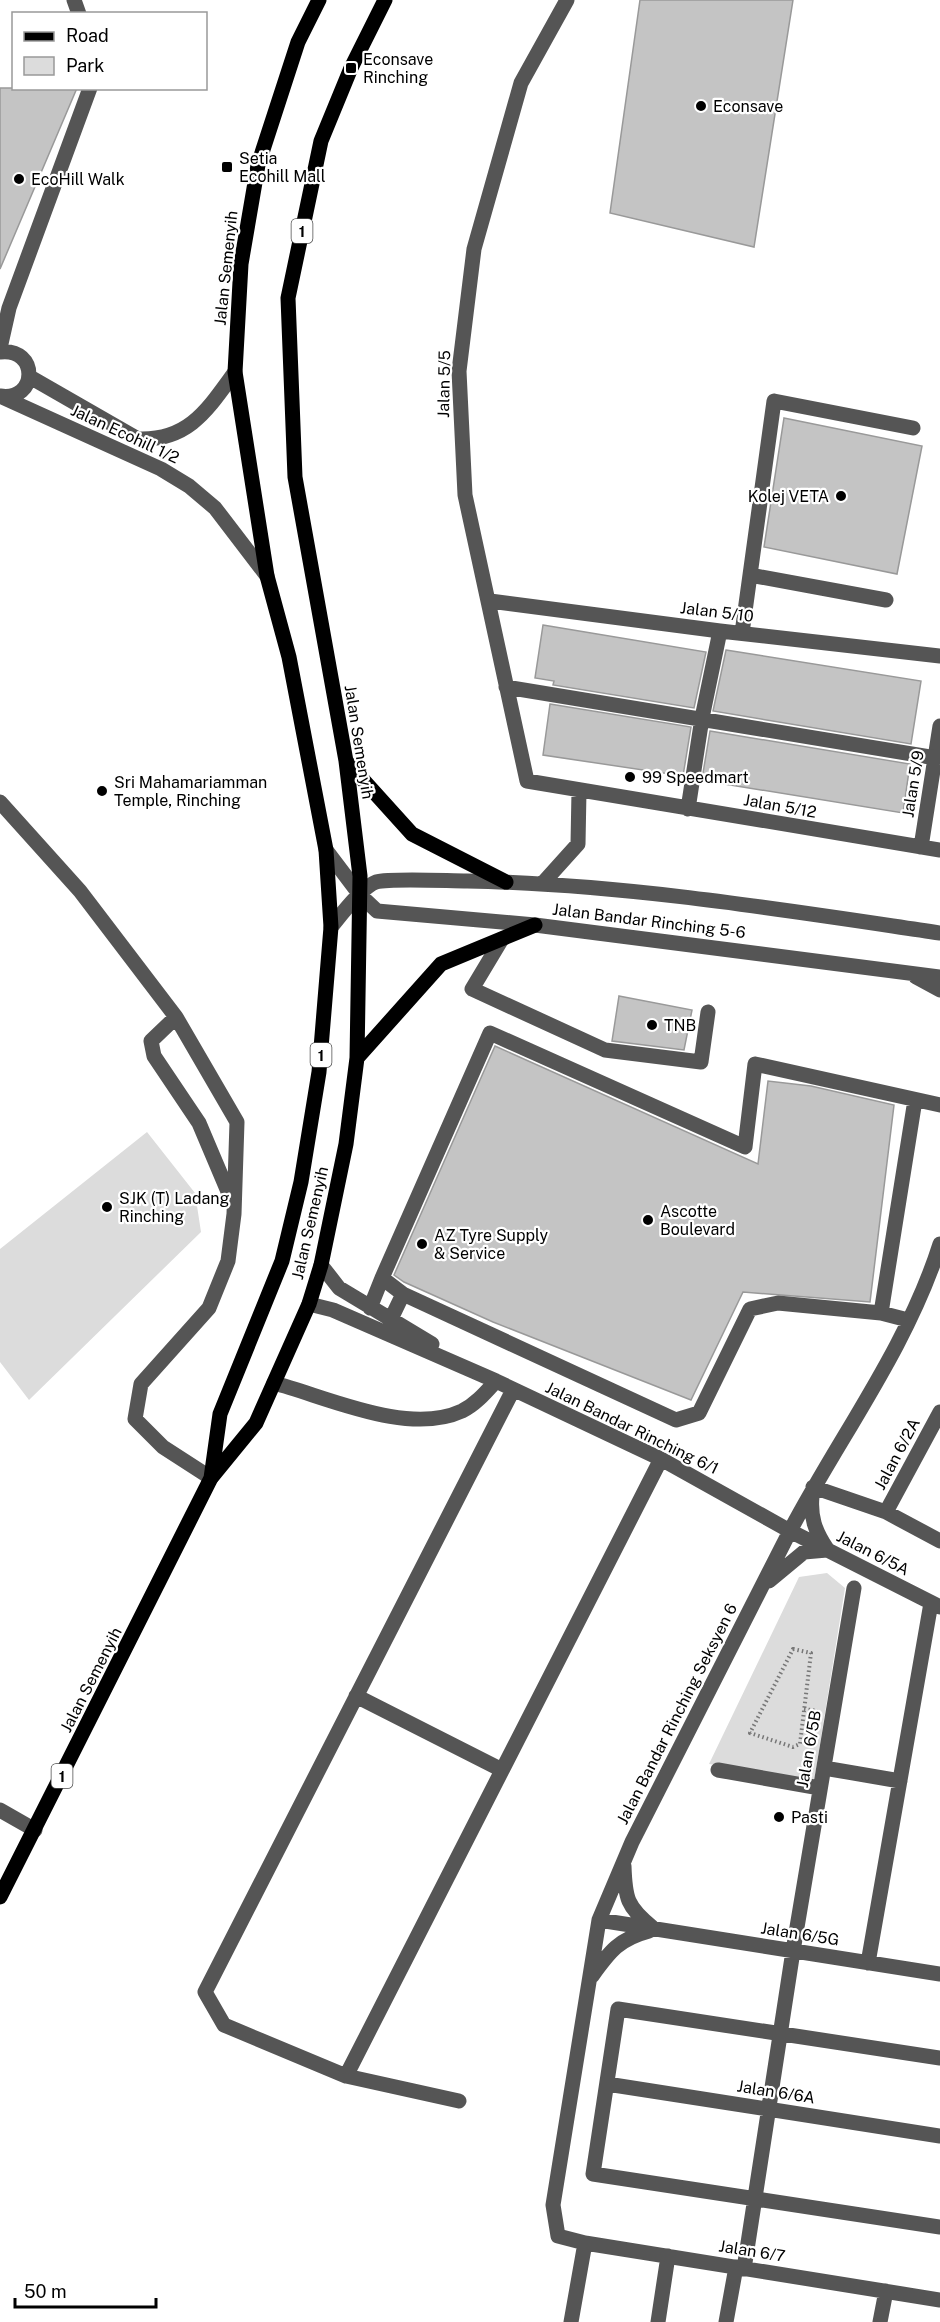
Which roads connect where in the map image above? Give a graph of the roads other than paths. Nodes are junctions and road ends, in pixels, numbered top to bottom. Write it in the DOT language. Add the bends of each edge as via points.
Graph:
graph roads {
  1 [pos="320,0"];
  2 [pos="385,0"];
  3 [pos="567,0"];
  4 [pos="89,90"];
  5 [pos="5,306"];
  6 [pos="0,350"];
  7 [pos="235,372"];
  8 [pos="30,377"];
  9 [pos="1,397"];
  10 [pos="913,428"];
  11 [pos="750,575"];
  12 [pos="267,576"];
  13 [pos="886,600"];
  14 [pos="490,601"];
  15 [pos="720,631"];
  16 [pos="742,633"];
  17 [pos="940,656"];
  18 [pos="506,687"];
  19 [pos="702,718"];
  20 [pos="940,726"];
  21 [pos="936,758"];
  22 [pos="346,760"];
  23 [pos="527,781"];
  24 [pos="579,791"];
  25 [pos="0,802"];
  26 [pos="688,809"];
  27 [pos="921,847"];
  28 [pos="326,850"];
  29 [pos="940,850"];
  30 [pos="506,882"];
  31 [pos="542,884"];
  32 [pos="360,894"];
  33 [pos="536,925"];
  34 [pos="331,927"];
  35 [pos="940,933"];
  36 [pos="502,939"];
  37 [pos="906,972"];
  38 [pos="940,977"];
  39 [pos="940,990"];
  40 [pos="708,1012"];
  41 [pos="176,1017"];
  42 [pos="357,1058"];
  43 [pos="915,1100"];
  44 [pos="940,1105"];
  45 [pos="234,1206"];
  46 [pos="940,1244"];
  47 [pos="321,1265"];
  48 [pos="382,1278"];
  49 [pos="403,1294"];
  50 [pos="309,1304"];
  51 [pos="370,1308"];
  52 [pos="881,1313"];
  53 [pos="390,1320"];
  54 [pos="908,1320"];
  55 [pos="455,1364"];
  56 [pos="496,1381"];
  57 [pos="273,1383"];
  58 [pos="513,1390"];
  59 [pos="940,1412"];
  60 [pos="661,1459"];
  61 [pos="212,1478"];
  62 [pos="813,1487"];
  63 [pos="886,1512"];
  64 [pos="790,1531"];
  65 [pos="940,1542"];
  66 [pos="828,1550"];
  67 [pos="854,1588"];
  68 [pos="760,1591"];
  69 [pos="936,1605"];
  70 [pos="356,1696"];
  71 [pos="824,1768"];
  72 [pos="502,1770"];
  73 [pos="718,1770"];
  74 [pos="900,1781"];
  75 [pos="820,1788"];
  76 [pos="0,1810"];
  77 [pos="35,1830"];
  78 [pos="624,1861"];
  79 [pos="0,1897"];
  80 [pos="599,1920"];
  81 [pos="655,1929"];
  82 [pos="793,1951"];
  83 [pos="868,1963"];
  84 [pos="940,1974"];
  85 [pos="589,1980"];
  86 [pos="780,2033"];
  87 [pos="940,2058"];
  88 [pos="346,2076"];
  89 [pos="607,2084"];
  90 [pos="459,2101"];
  91 [pos="769,2109"];
  92 [pos="940,2136"];
  93 [pos="755,2199"];
  94 [pos="940,2227"];
  95 [pos="558,2236"];
  96 [pos="585,2243"];
  97 [pos="668,2256"];
  98 [pos="740,2268"];
  99 [pos="886,2291"];
  100 [pos="940,2300"];
  101 [pos="571,2322"];
  102 [pos="658,2322"];
  103 [pos="726,2322"];
  104 [pos="880,2322"];
  1 -- 7 [label="main road, Jalan Semenyih" via="298,42 258,165 242,264"];
  2 -- 22 [label="main road, Jalan Semenyih / 1" via="321,141 288,298 295,477"];
  3 -- 14 [label="street, Jalan 5/5" via="521,83 471,271 459,371 465,495"];
  4 -- 5 [label="street"];
  5 -- 6 [label="street"];
  6 -- 8 [label="street, Jalan Ecohill 1/2" via="19,354 28,364"];
  7 -- 8 [label="street, Jalan Ecohill 1/2" via="207,410 188,426 175,435 152,440 138,439"];
  7 -- 12 [label="main road, Jalan Semenyih"];
  8 -- 9 [label="street, Jalan Ecohill 1/2" via="25,389 15,396"];
  9 -- 12 [label="street, Jalan Ecohill 1/2" via="161,469 189,486 215,508"];
  10 -- 11 [label="street" via="774,401"];
  11 -- 13 [label="street"];
  11 -- 16 [label="street"];
  12 -- 28 [label="main road, Jalan Semenyih" via="289,657"];
  14 -- 15 [label="street, Jalan 5/10"];
  14 -- 18 [label="street, Jalan 5/5"];
  15 -- 16 [label="street, Jalan 5/10"];
  15 -- 19 [label="street"];
  16 -- 17 [label="street, Jalan 5/10"];
  18 -- 19 [label="street"];
  18 -- 23 [label="street, Jalan 5/5"];
  19 -- 21 [label="street"];
  19 -- 26 [label="street"];
  20 -- 21 [label="street, Jalan 5/9"];
  21 -- 27 [label="street, Jalan 5/9"];
  22 -- 30 [label="main road" via="412,834"];
  22 -- 32 [label="main road, Jalan Semenyih / 1"];
  23 -- 24 [label="street, Jalan 5/12"];
  24 -- 26 [label="street, Jalan 5/12"];
  24 -- 31 [label="street" via="578,844"];
  25 -- 41 [label="street" via="80,891"];
  26 -- 27 [label="street, Jalan 5/12"];
  27 -- 29 [label="street, Jalan 5/12"];
  28 -- 32 [label="street, Jalan Bandar Rinching 5-6"];
  28 -- 34 [label="main road, Jalan Semenyih"];
  30 -- 31 [label="street, Jalan Bandar Rinching 5-6"];
  30 -- 32 [label="street, Jalan Bandar Rinching 5-6" via="375,882"];
  31 -- 35 [label="street, Jalan Bandar Rinching 5-6" via="775,909"];
  32 -- 33 [label="street, Jalan Bandar Rinching 5-6" via="377,911"];
  32 -- 34 [label="street, Jalan Bandar Rinching 5-6"];
  32 -- 42 [label="main road, Jalan Semenyih / 1"];
  33 -- 36 [label="main road"];
  33 -- 37 [label="street, Jalan Bandar Rinching 5-6"];
  34 -- 61 [label="main road, Jalan Semenyih / 1" via="320,1072 301,1182 282,1260 220,1414"];
  36 -- 40 [label="street" via="472,989 605,1050 701,1062"];
  36 -- 42 [label="main road" via="441,964"];
  37 -- 38 [label="street, Jalan Bandar Rinching 5-6"];
  37 -- 39 [label="street"];
  41 -- 45 [label="street" via="237,1122"];
  41 -- 45 [label="street" via="151,1041 154,1056 199,1123"];
  42 -- 47 [label="main road, Jalan Semenyih / 1" via="346,1144"];
  43 -- 44 [label="street"];
  43 -- 48 [label="street" via="754,1064 745,1147 490,1032"];
  43 -- 52 [label="street"];
  45 -- 61 [label="street" via="228,1262 209,1308 141,1384 135,1419 163,1447"];
  46 -- 54 [label="street, Jalan Bandar Rinching Seksyen 6" via="928,1283"];
  47 -- 50 [label="main road, Jalan Semenyih / 1"];
  47 -- 51 [label="street, Jalan Bandar Rinching 6/1" via="339,1288"];
  48 -- 49 [label="street"];
  48 -- 51 [label="street"];
  49 -- 52 [label="street" via="676,1420 699,1413 750,1309 777,1303"];
  49 -- 53 [label="street"];
  50 -- 55 [label="street, Jalan Bandar Rinching 6/1" via="333,1310"];
  50 -- 57 [label="main road, Jalan Semenyih / 1"];
  51 -- 53 [label="street, Jalan Bandar Rinching 6/1"];
  52 -- 54 [label="street"];
  53 -- 55 [label="street, Jalan Bandar Rinching 6/1" via="434,1345"];
  54 -- 62 [label="street, Jalan Bandar Rinching Seksyen 6" via="862,1409"];
  55 -- 56 [label="street, Jalan Bandar Rinching 6/1"];
  56 -- 57 [label="street" via="463,1410 421,1419 384,1415"];
  56 -- 58 [label="street, Jalan Bandar Rinching 6/1"];
  57 -- 61 [label="main road, Jalan Semenyih / 1" via="256,1423"];
  58 -- 60 [label="street, Jalan Bandar Rinching 6/1"];
  58 -- 70 [label="street"];
  59 -- 63 [label="street, Jalan 6/2A"];
  60 -- 64 [label="street, Jalan Bandar Rinching 6/1"];
  60 -- 72 [label="street"];
  61 -- 77 [label="main road, Jalan Semenyih / 1"];
  62 -- 63 [label="street"];
  62 -- 64 [label="street, Jalan Bandar Rinching Seksyen 6"];
  62 -- 66 [label="street" via="810,1512 816,1533"];
  63 -- 65 [label="street"];
  64 -- 66 [label="street, Jalan 6/5A"];
  64 -- 68 [label="street, Jalan Bandar Rinching Seksyen 6"];
  66 -- 68 [label="street" via="804,1552"];
  66 -- 69 [label="street, Jalan 6/5A"];
  67 -- 71 [label="street, Jalan 6/5B"];
  68 -- 78 [label="street, Jalan Bandar Rinching Seksyen 6"];
  69 -- 74 [label="street"];
  70 -- 72 [label="street"];
  70 -- 88 [label="street" via="205,1992 224,2025"];
  71 -- 74 [label="street"];
  71 -- 75 [label="street, Jalan 6/5B"];
  72 -- 88 [label="street"];
  73 -- 75 [label="street"];
  74 -- 83 [label="street"];
  75 -- 82 [label="street, Jalan 6/5B"];
  76 -- 77 [label="street"];
  77 -- 79 [label="main road, Jalan Semenyih / 1"];
  78 -- 80 [label="street, Jalan Bandar Rinching Seksyen 6"];
  78 -- 81 [label="street" via="624,1893 634,1913"];
  80 -- 81 [label="street, Jalan 6/5G"];
  80 -- 85 [label="street, Jalan Bandar Rinching Seksyen 6"];
  81 -- 82 [label="street, Jalan 6/5G"];
  81 -- 85 [label="street, Jalan 6/5G" via="628,1937 610,1951"];
  82 -- 83 [label="street, Jalan 6/5G"];
  82 -- 86 [label="street, Jalan 6/5B"];
  83 -- 84 [label="street, Jalan 6/5G"];
  85 -- 95 [label="street, Jalan Bandar Rinching Seksyen 6" via="553,2205"];
  86 -- 87 [label="street"];
  86 -- 89 [label="street" via="618,2008"];
  86 -- 91 [label="street, Jalan 6/5B"];
  88 -- 90 [label="street"];
  89 -- 91 [label="street, Jalan 6/6A"];
  89 -- 93 [label="street" via="593,2174"];
  91 -- 92 [label="street, Jalan 6/6A"];
  91 -- 93 [label="street, Jalan 6/5B"];
  93 -- 94 [label="street"];
  93 -- 98 [label="street, Jalan 6/5B"];
  95 -- 96 [label="street, Jalan 6/7"];
  96 -- 97 [label="street, Jalan 6/7"];
  96 -- 101 [label="street"];
  97 -- 98 [label="street, Jalan 6/7"];
  97 -- 102 [label="street"];
  98 -- 99 [label="street, Jalan 6/7"];
  98 -- 103 [label="street, Jalan 6/5B"];
  99 -- 100 [label="street, Jalan 6/7"];
  99 -- 104 [label="street"];
}
